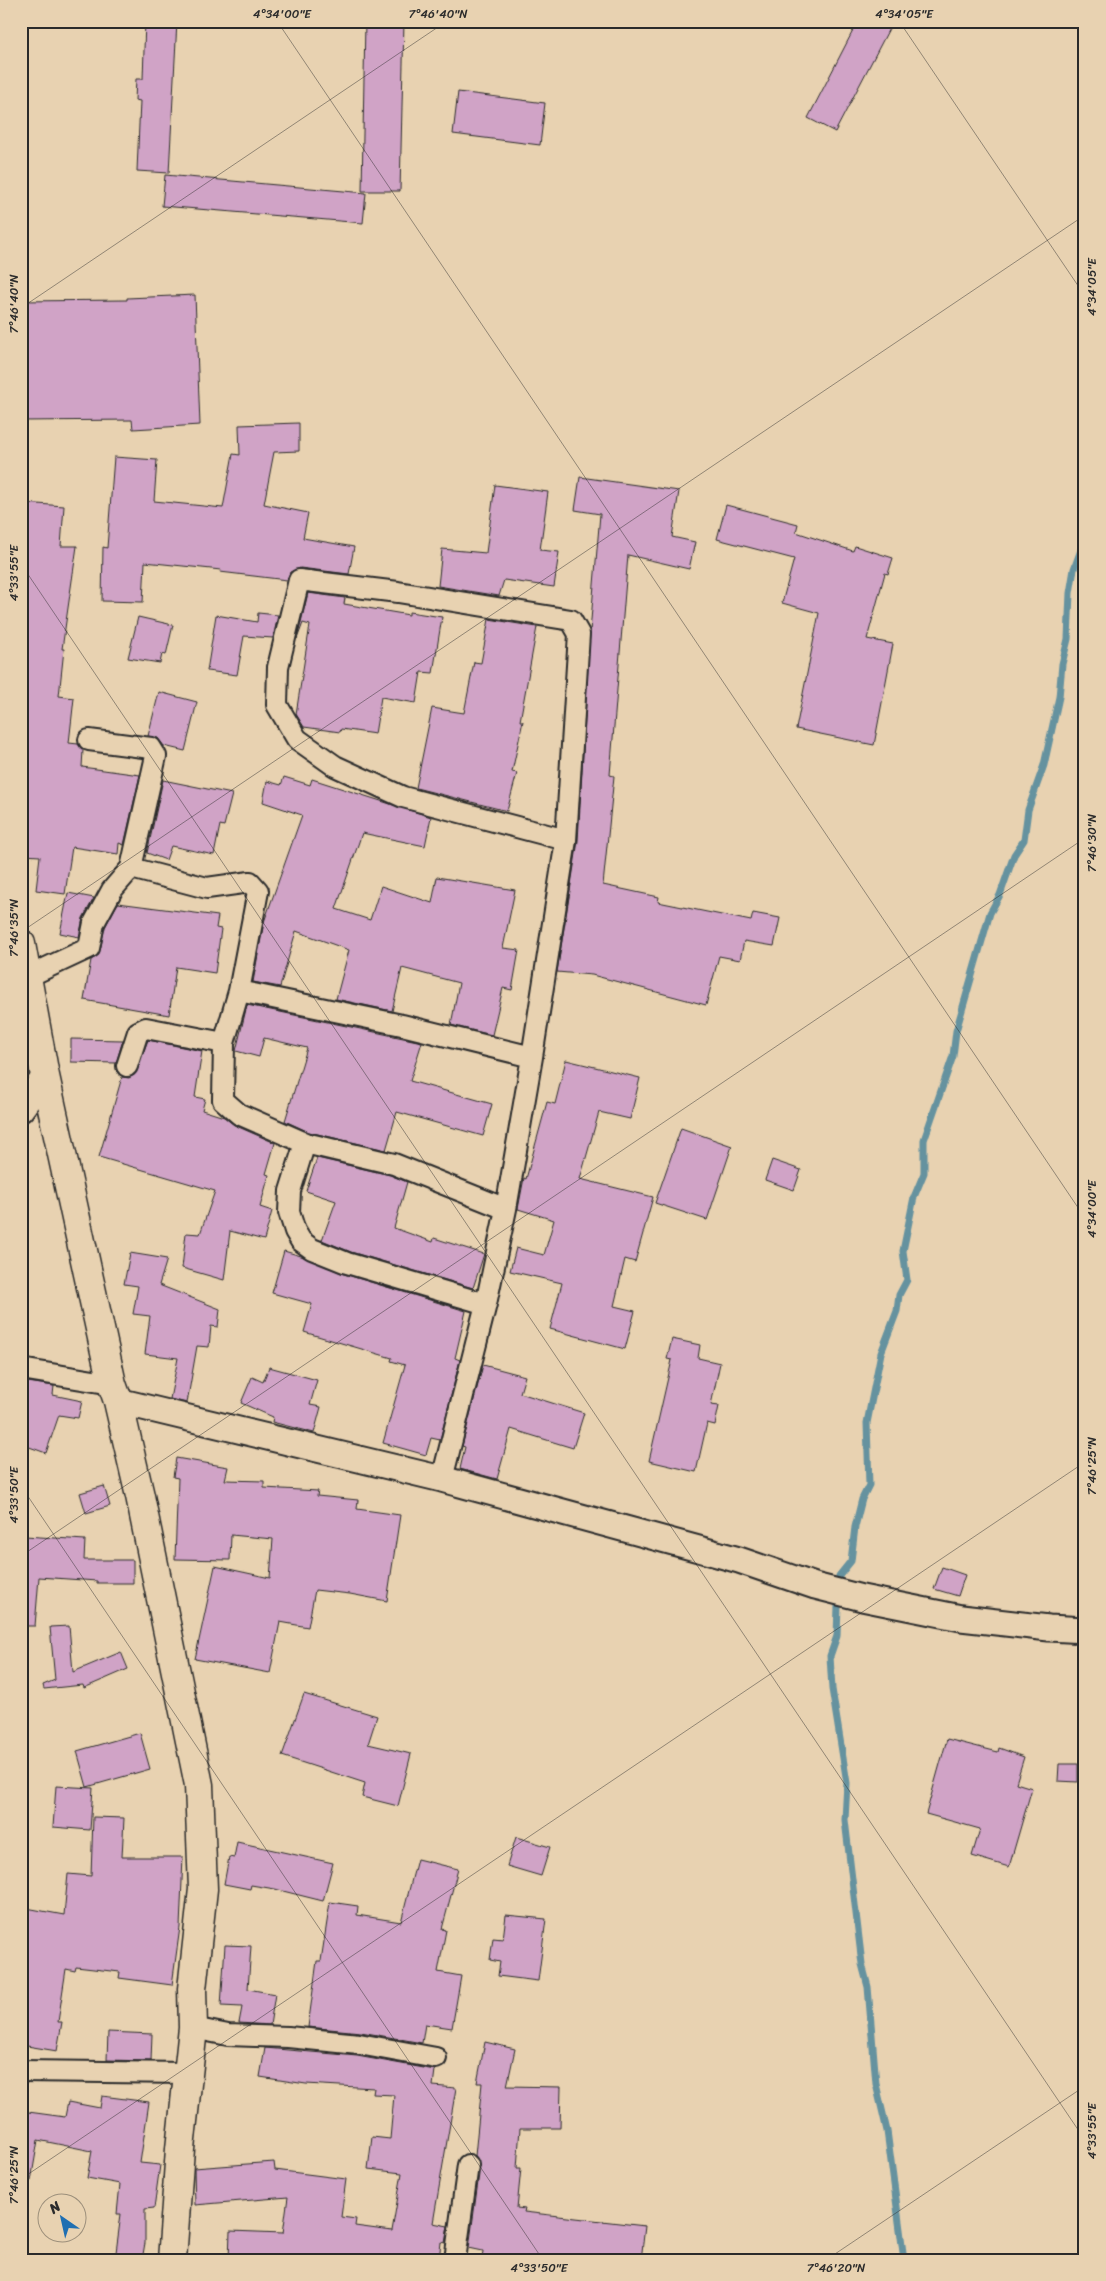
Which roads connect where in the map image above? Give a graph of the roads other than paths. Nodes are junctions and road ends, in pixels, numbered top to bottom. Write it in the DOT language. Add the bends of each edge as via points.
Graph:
graph roads {
  1 [pos="89,740"];
  2 [pos="566,840"];
  3 [pos="131,868"];
  4 [pos="21,944"];
  5 [pos="27,976"];
  6 [pos="239,991"];
  7 [pos="224,1043"];
  8 [pos="532,1057"];
  9 [pos="127,1066"];
  10 [pos="45,1076"];
  11 [pos="21,1109"];
  12 [pos="305,1143"];
  13 [pos="506,1209"];
  14 [pos="486,1304"];
  15 [pos="21,1368"];
  16 [pos="115,1393"];
  17 [pos="442,1479"];
  18 [pos="1085,1630"];
  19 [pos="193,2028"];
  20 [pos="436,2058"];
  21 [pos="21,2071"];
  22 [pos="187,2073"];
  23 [pos="468,2165"];
  24 [pos="172,2260"];
  25 [pos="455,2260"];
  1 -- 3 [label="street" via="151,748 156,756"];
  2 -- 2 [label="street" via="579,634 571,620 398,592 299,580 278,667 278,705 297,740 335,766 404,797"];
  2 -- 8 [label="street"];
  3 -- 5 [label="street" via="112,890 94,923 89,948"];
  3 -- 6 [label="street" via="207,888 250,882 258,891"];
  4 -- 5 [label="main road"];
  5 -- 10 [label="main road"];
  6 -- 7 [label="street"];
  6 -- 8 [label="street" via="402,1025"];
  7 -- 9 [label="street" via="146,1028 138,1032"];
  7 -- 12 [label="street" via="223,1100 239,1114"];
  8 -- 13 [label="street"];
  10 -- 11 [label="street"];
  10 -- 16 [label="main road"];
  12 -- 13 [label="street" via="394,1164"];
  12 -- 14 [label="street" via="290,1191 289,1212 301,1241 347,1263"];
  13 -- 14 [label="street"];
  14 -- 17 [label="street"];
  15 -- 16 [label="street"];
  16 -- 17 [label="street"];
  16 -- 19 [label="main road" via="199,1785 203,1889 192,1989"];
  17 -- 18 [label="street" via="739,1560 862,1598 961,1618"];
  19 -- 20 [label="street" via="228,2035 360,2044"];
  19 -- 22 [label="main road"];
  21 -- 22 [label="street"];
  22 -- 24 [label="main road"];
  23 -- 25 [label="street"];
}
